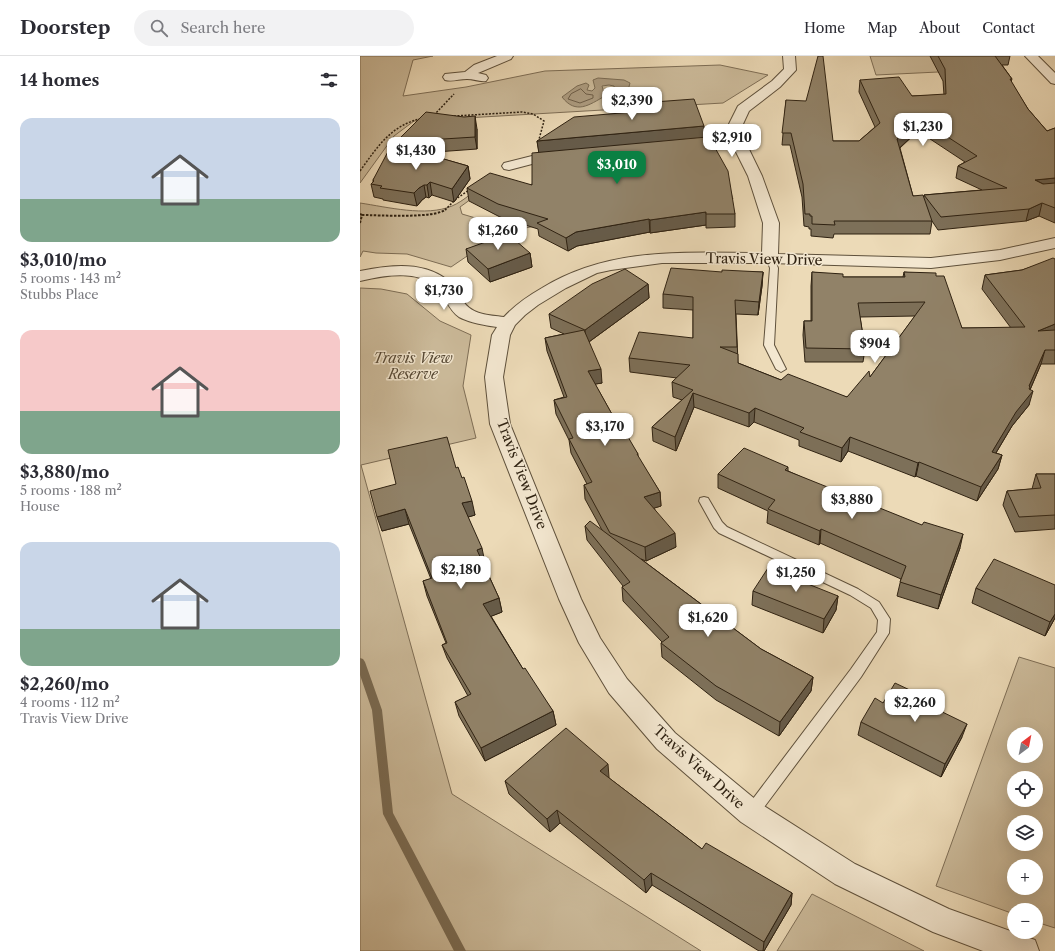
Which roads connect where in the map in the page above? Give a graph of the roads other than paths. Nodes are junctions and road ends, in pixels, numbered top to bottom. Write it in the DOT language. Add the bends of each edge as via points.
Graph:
graph roads {
  1 [pos="507,56"];
  2 [pos="789,56"];
  3 [pos="1031,56"];
  4 [pos="468,75"];
  5 [pos="449,77"];
  6 [pos="486,79"];
  7 [pos="1055,80"];
  8 [pos="738,141"];
  9 [pos="663,147"];
  10 [pos="571,156"];
  11 [pos="509,166"];
  12 [pos="1055,243"];
  13 [pos="770,258"];
  14 [pos="360,276"];
  15 [pos="508,323"];
  16 [pos="780,369"];
  17 [pos="704,501"];
  18 [pos="751,813"];
  19 [pos="1024,951"];
  1 -- 4 [label="street"];
  2 -- 8 [label="street" via="790,70 741,112 736,124"];
  3 -- 7 [label="street"];
  4 -- 5 [label="street"];
  4 -- 6 [label="street"];
  8 -- 9 [label="street"];
  8 -- 13 [label="street" via="755,176 771,223"];
  10 -- 11 [label="street" via="532,160"];
  12 -- 13 [label="street, Travis View Drive" via="1000,255 931,263"];
  13 -- 15 [label="street, Travis View Drive" via="662,258 611,265 591,270 560,284 532,301"];
  13 -- 16 [label="lane" via="774,268 769,345"];
  14 -- 15 [label="street" via="385,270 417,272 446,288 461,310 468,314"];
  15 -- 18 [label="street, Travis View Drive" via="498,345 494,376 500,424 570,599 591,643 618,686 666,740"];
  17 -- 18 [label="lane" via="723,530 854,592 875,605 884,619 883,633 856,674"];
  18 -- 19 [label="street, Travis View Drive" via="845,874 943,922"];
}
